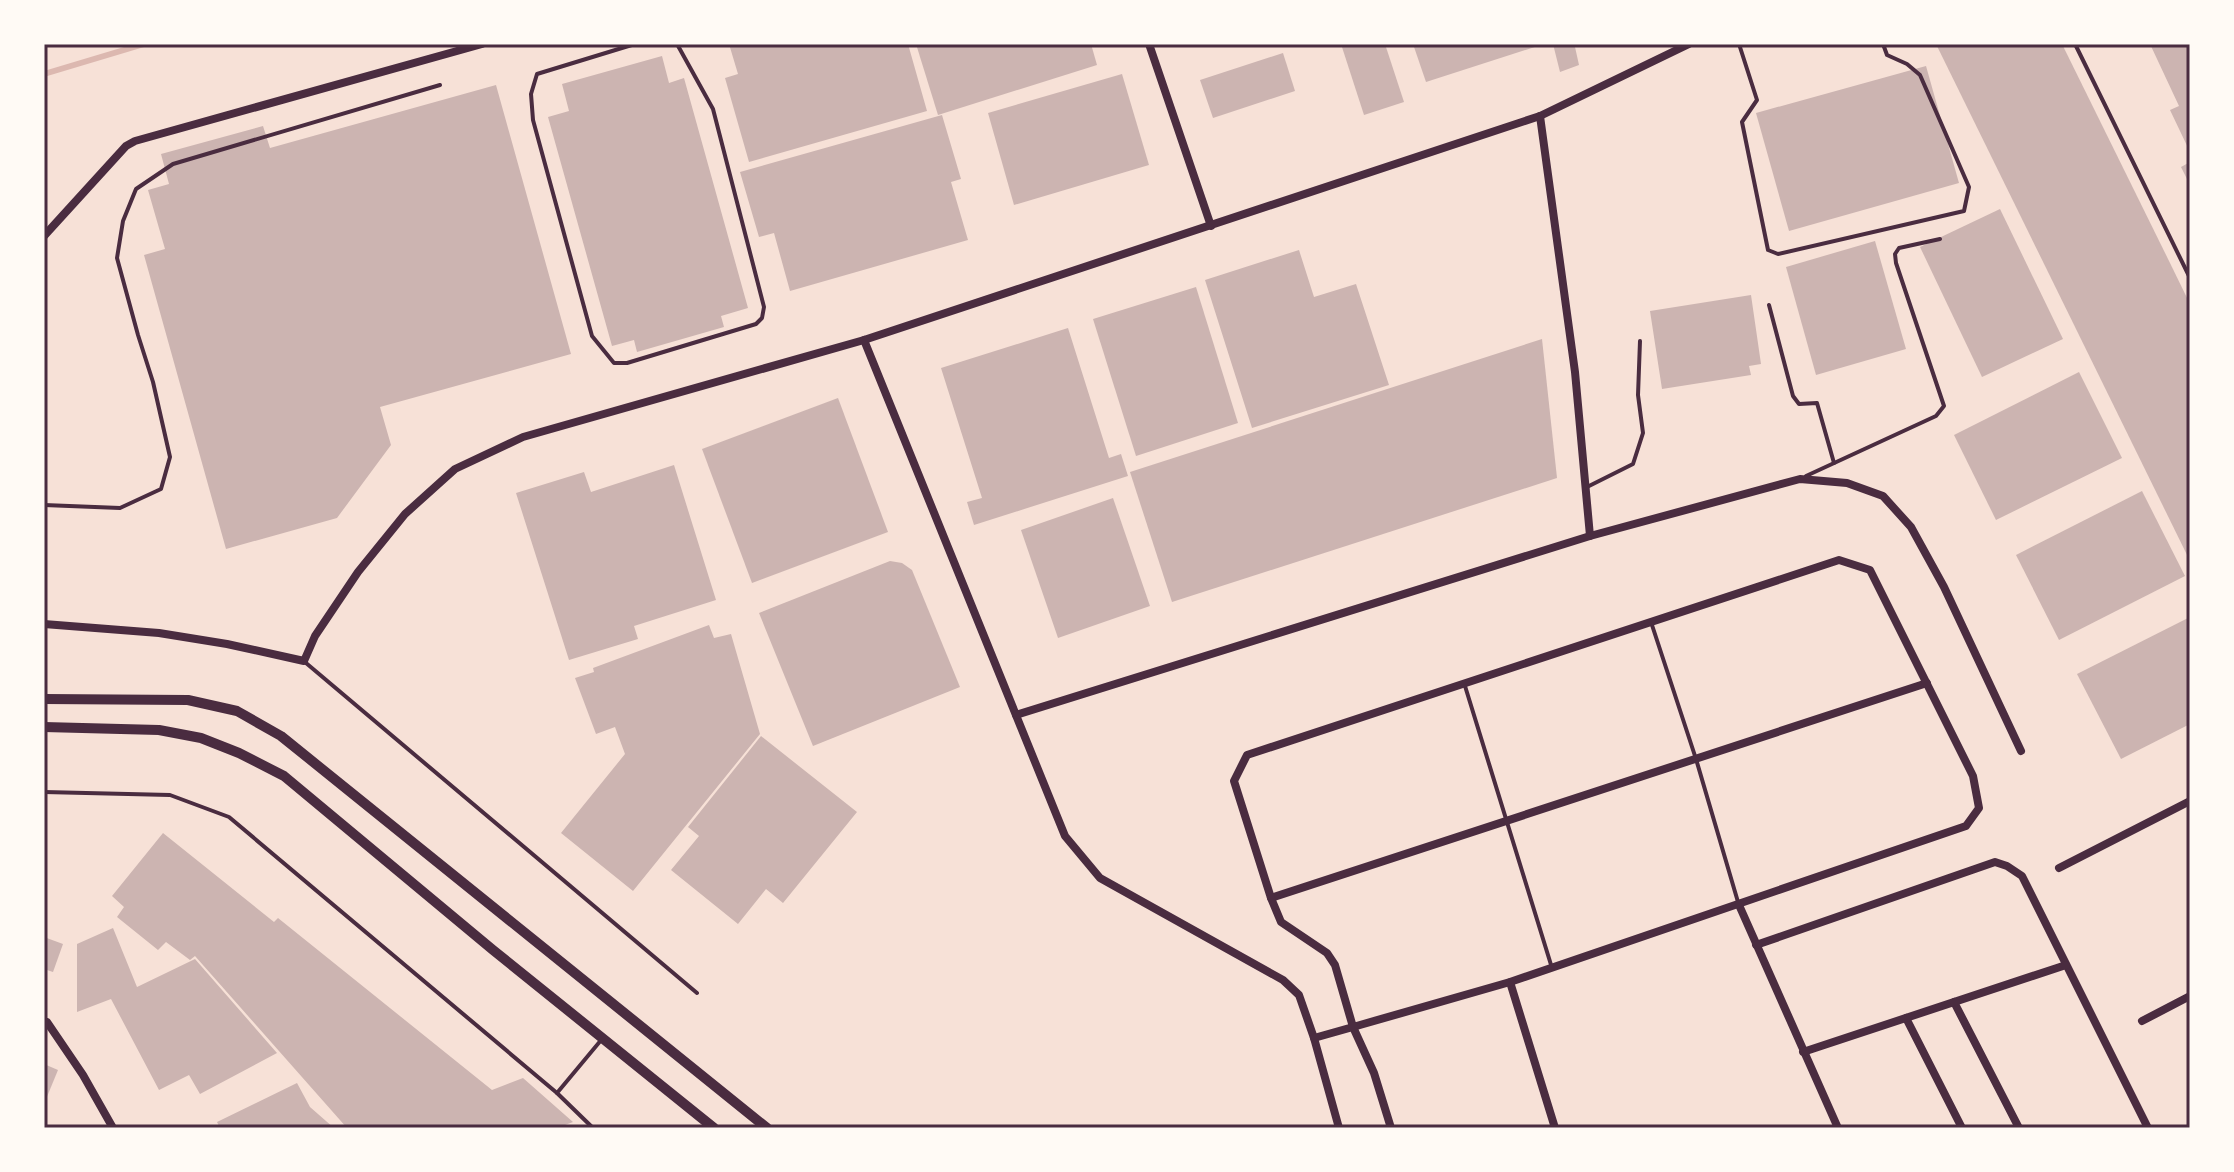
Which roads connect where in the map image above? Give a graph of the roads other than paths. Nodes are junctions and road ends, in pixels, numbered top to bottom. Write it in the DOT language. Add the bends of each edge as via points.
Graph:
graph roads {
  1 [pos="482,44"];
  2 [pos="635,44"];
  3 [pos="677,44"];
  4 [pos="1149,44"];
  5 [pos="1689,44"];
  6 [pos="1739,44"];
  7 [pos="1883,44"];
  8 [pos="2075,44"];
  9 [pos="440,85"];
  10 [pos="1540,116"];
  11 [pos="1211,226"];
  12 [pos="44,236"];
  13 [pos="1940,239"];
  14 [pos="2190,278"];
  15 [pos="1769,305"];
  16 [pos="864,340"];
  17 [pos="1640,341"];
  18 [pos="1834,463"];
  19 [pos="1800,479"];
  20 [pos="1587,487"];
  21 [pos="44,505"];
  22 [pos="1590,536"];
  23 [pos="1651,622"];
  24 [pos="44,624"];
  25 [pos="304,661"];
  26 [pos="1464,683"];
  27 [pos="1927,683"];
  28 [pos="44,699"];
  29 [pos="1016,715"];
  30 [pos="44,727"];
  31 [pos="2021,751"];
  32 [pos="1696,759"];
  33 [pos="44,792"];
  34 [pos="2190,801"];
  35 [pos="1507,822"];
  36 [pos="2059,868"];
  37 [pos="1271,898"];
  38 [pos="1739,905"];
  39 [pos="1756,945"];
  40 [pos="2066,965"];
  41 [pos="1552,968"];
  42 [pos="1510,982"];
  43 [pos="697,993"];
  44 [pos="2190,996"];
  45 [pos="1954,1002"];
  46 [pos="1906,1018"];
  47 [pos="44,1021"];
  48 [pos="2142,1021"];
  49 [pos="1353,1027"];
  50 [pos="602,1038"];
  51 [pos="1314,1038"];
  52 [pos="1803,1052"];
  53 [pos="557,1093"];
  54 [pos="113,1128"];
  55 [pos="593,1128"];
  56 [pos="714,1128"];
  57 [pos="767,1128"];
  58 [pos="1339,1128"];
  59 [pos="1391,1128"];
  60 [pos="1555,1128"];
  61 [pos="1838,1128"];
  62 [pos="1962,1128"];
  63 [pos="2019,1128"];
  64 [pos="2148,1128"];
  1 -- 12 [label="street" via="135,141"];
  2 -- 3 [label="lane" via="537,74 531,94 533,120 592,336 614,363 762,318 764,307 713,109"];
  4 -- 11 [label="street"];
  5 -- 10 [label="street"];
  6 -- 7 [label="lane" via="1757,100 1742,122 1768,250 1778,254 1964,211 1969,187 1920,75 1887,55"];
  8 -- 14 [label="lane"];
  9 -- 21 [label="lane" via="173,164 136,189 123,221 117,258 170,457 161,489 120,508"];
  10 -- 11 [label="street"];
  10 -- 20 [label="street"];
  11 -- 16 [label="street"];
  13 -- 18 [label="lane" via="1899,248 1895,254 1944,406 1936,416"];
  15 -- 18 [label="lane" via="1793,396 1799,404 1817,403"];
  16 -- 25 [label="street" via="523,437 455,469 405,514 358,572"];
  16 -- 29 [label="street"];
  17 -- 20 [label="lane" via="1643,433 1633,464"];
  18 -- 19 [label="lane"];
  19 -- 22 [label="street"];
  19 -- 31 [label="street" via="1847,483 1883,496 1911,527"];
  20 -- 22 [label="street"];
  22 -- 29 [label="street"];
  23 -- 26 [label="street"];
  23 -- 27 [label="street" via="1839,560 1870,570"];
  23 -- 32 [label="lane"];
  24 -- 25 [label="street" via="159,633"];
  25 -- 43 [label="lane"];
  26 -- 35 [label="lane"];
  26 -- 37 [label="street" via="1247,755 1234,781"];
  27 -- 32 [label="street"];
  27 -- 38 [label="street" via="1973,776 1979,808 1966,826"];
  28 -- 57 [label="street" via="188,700 237,711 281,736"];
  29 -- 51 [label="street" via="1065,836 1100,878 1283,980 1299,995"];
  30 -- 50 [label="street" via="159,730 201,738 284,776"];
  32 -- 35 [label="street"];
  32 -- 38 [label="lane"];
  33 -- 53 [label="lane" via="170,795 229,817"];
  34 -- 36 [label="street"];
  35 -- 37 [label="street"];
  35 -- 41 [label="lane"];
  37 -- 49 [label="street" via="1281,922 1327,953 1335,965"];
  38 -- 39 [label="street"];
  38 -- 41 [label="street"];
  39 -- 40 [label="street" via="1995,862 2022,876"];
  39 -- 52 [label="street"];
  40 -- 45 [label="street"];
  40 -- 64 [label="street"];
  41 -- 42 [label="street"];
  42 -- 49 [label="street"];
  42 -- 60 [label="street"];
  44 -- 48 [label="street"];
  45 -- 46 [label="street"];
  45 -- 63 [label="street"];
  46 -- 52 [label="street"];
  46 -- 62 [label="street"];
  47 -- 54 [label="street"];
  49 -- 51 [label="street"];
  49 -- 59 [label="street"];
  50 -- 53 [label="lane"];
  50 -- 56 [label="street"];
  51 -- 58 [label="street"];
  52 -- 61 [label="street"];
  53 -- 55 [label="lane"];
}
